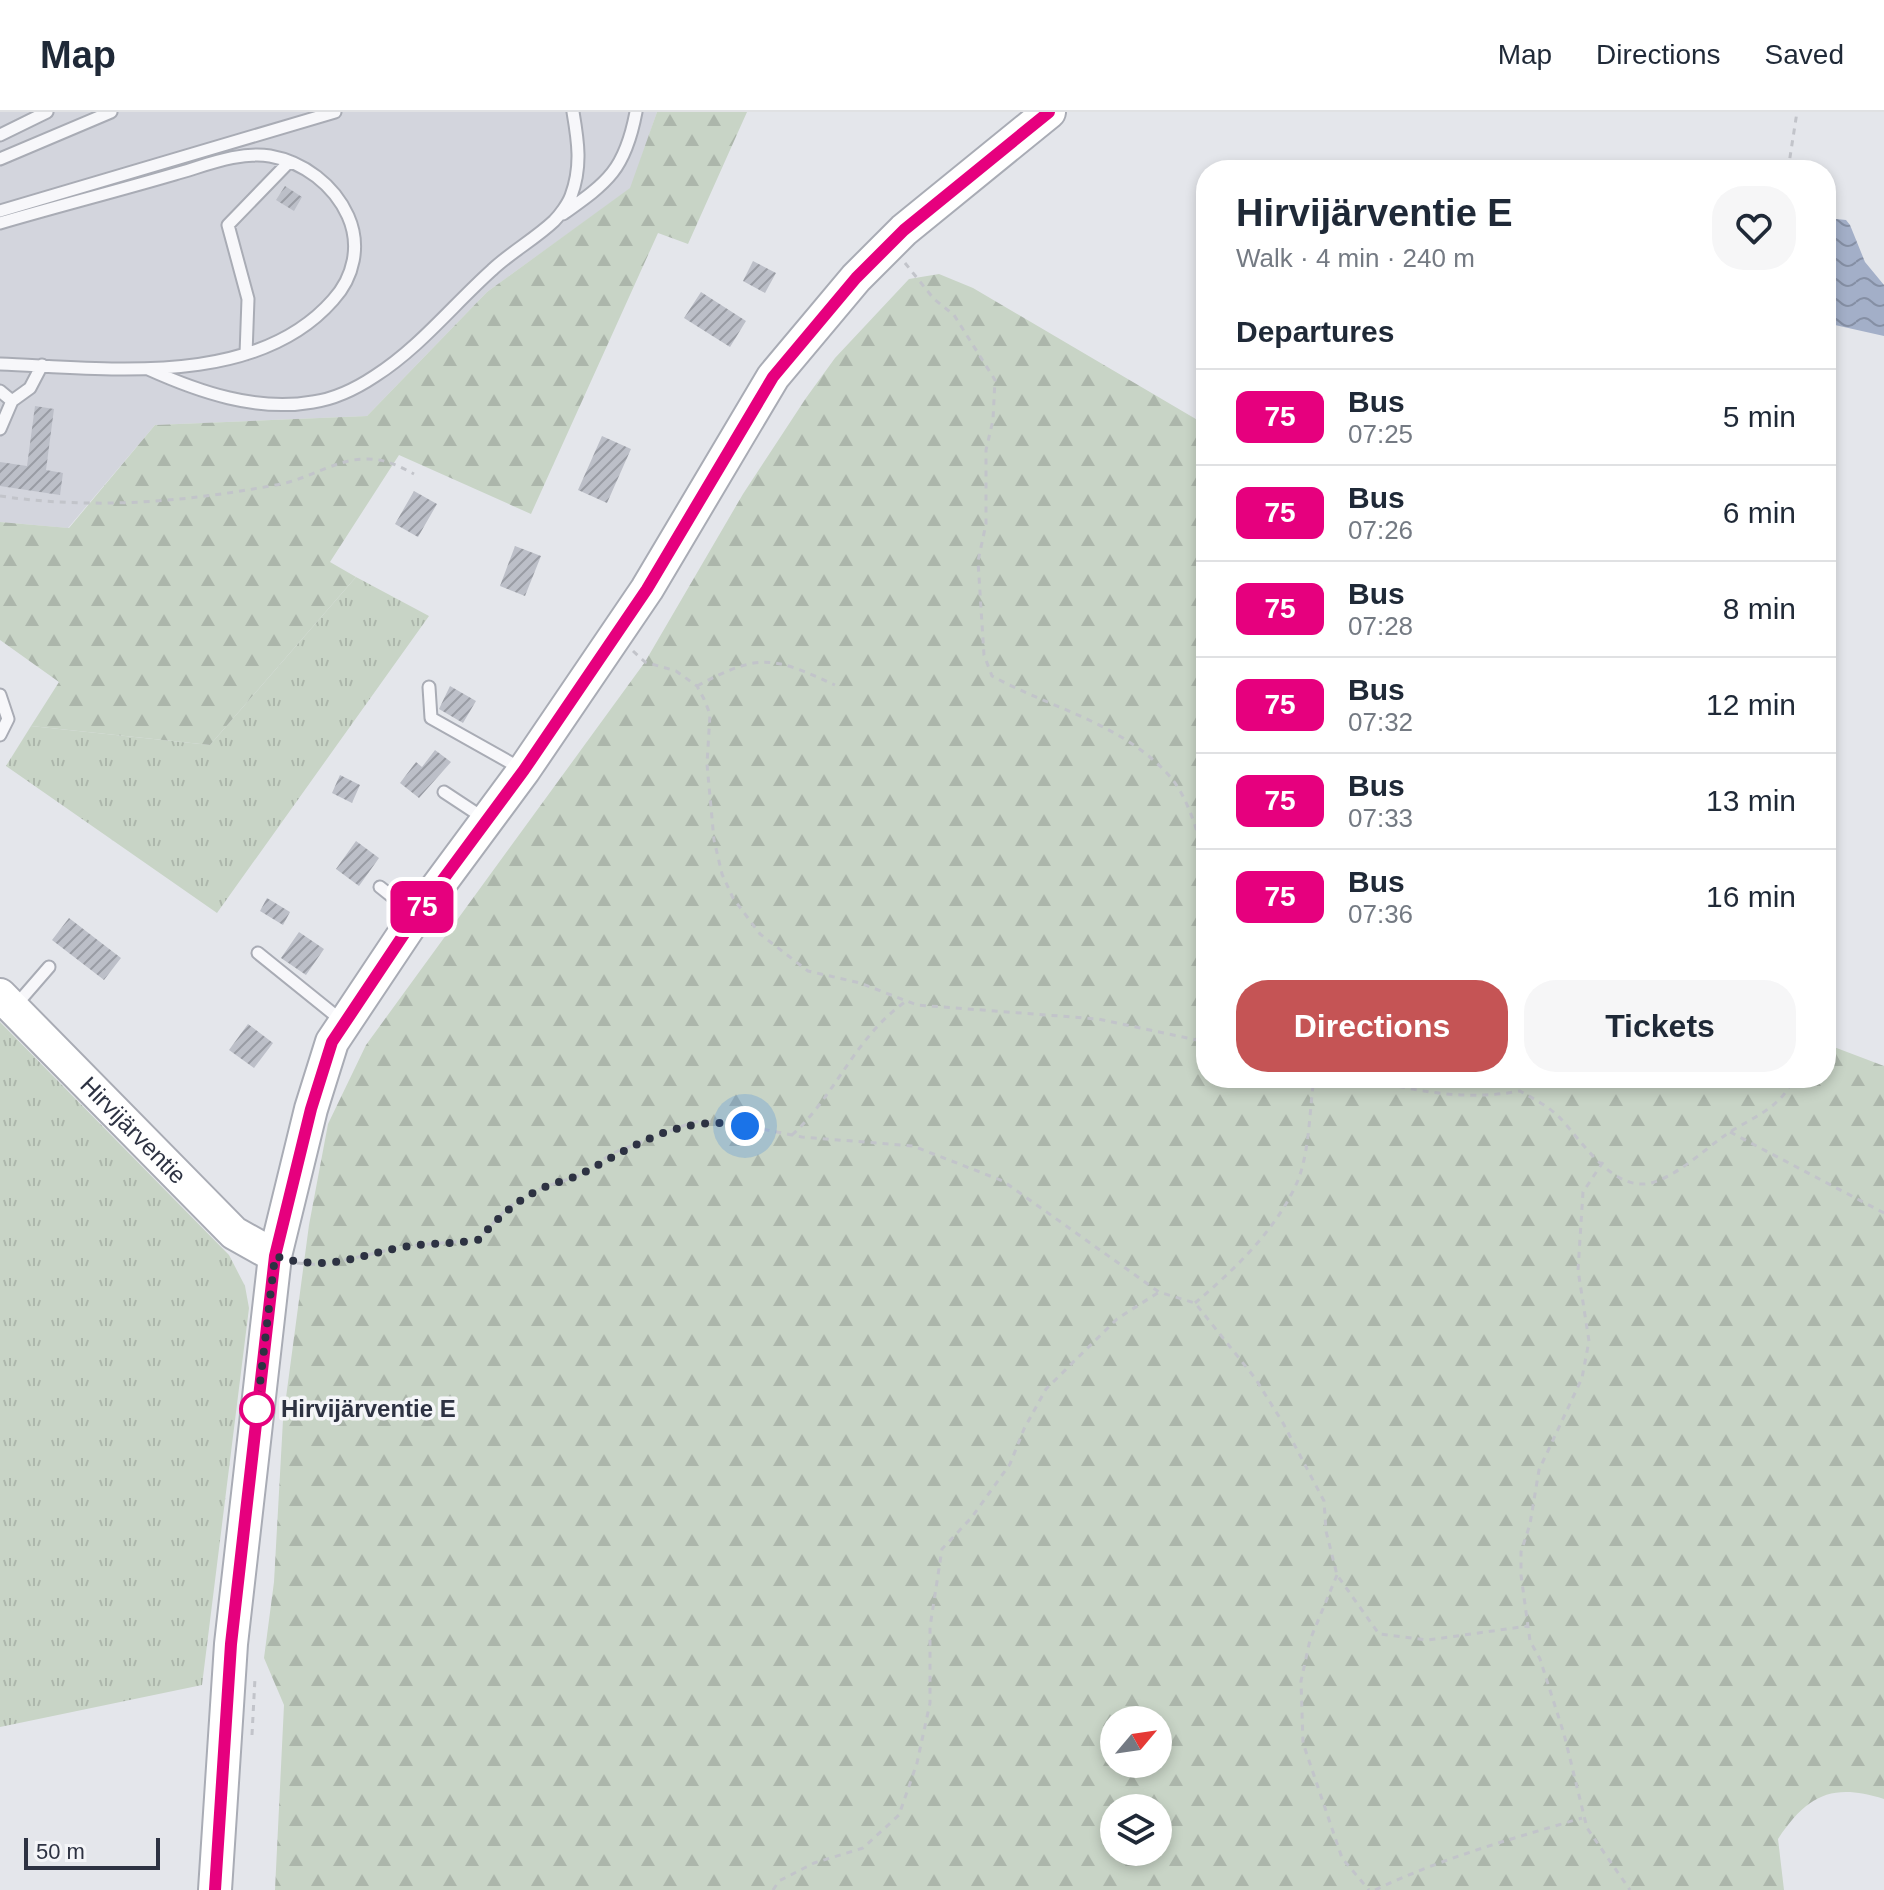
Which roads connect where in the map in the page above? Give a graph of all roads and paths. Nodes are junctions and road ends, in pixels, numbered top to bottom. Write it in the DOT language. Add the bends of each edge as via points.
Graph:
graph roads {
  1 [pos="47,112"];
  2 [pos="111,112"];
  3 [pos="335,112"];
  4 [pos="573,112"];
  5 [pos="636,112"];
  6 [pos="1049,112"];
  7 [pos="1797,112"];
  8 [pos="0,135"];
  9 [pos="0,159"];
  10 [pos="1790,160"];
  11 [pos="289,162"];
  12 [pos="0,211"];
  13 [pos="555,220"];
  14 [pos="0,223"];
  15 [pos="896,239"];
  16 [pos="246,354"];
  17 [pos="0,364"];
  18 [pos="42,365"];
  19 [pos="148,369"];
  20 [pos="0,391"];
  21 [pos="12,401"];
  22 [pos="0,429"];
  23 [pos="414,474"];
  24 [pos="0,496"];
  25 [pos="615,636"];
  26 [pos="835,685"];
  27 [pos="697,686"];
  28 [pos="429,687"];
  29 [pos="0,695"];
  30 [pos="0,735"];
  31 [pos="524,770"];
  32 [pos="444,792"];
  33 [pos="486,819"];
  34 [pos="1196,835"];
  35 [pos="380,887"];
  36 [pos="416,916"];
  37 [pos="258,953"];
  38 [pos="49,967"];
  39 [pos="906,1001"];
  40 [pos="6,1002"];
  41 [pos="345,1023"];
  42 [pos="1196,1040"];
  43 [pos="1312,1088"];
  44 [pos="1404,1088"];
  45 [pos="1790,1088"];
  46 [pos="1730,1132"];
  47 [pos="792,1135"];
  48 [pos="1603,1162"];
  49 [pos="1884,1213"];
  50 [pos="275,1256"];
  51 [pos="1159,1292"];
  52 [pos="1195,1303"];
  53 [pos="1337,1575"];
  54 [pos="1528,1626"];
  55 [pos="1584,1818"];
  56 [pos="215,1890"];
  57 [pos="773,1890"];
  58 [pos="1369,1890"];
  59 [pos="1375,1890"];
  60 [pos="1630,1890"];
  1 -- 8 [label="lane"];
  2 -- 9 [label="lane"];
  3 -- 12 [label="lane"];
  4 -- 13 [label="lane" via="578,167 571,198"];
  5 -- 13 [label="lane" via="627,149 606,184"];
  6 -- 15 [label="street"];
  7 -- 10 [label="path"];
  11 -- 14 [label="lane" via="268,156 211,163"];
  11 -- 16 [label="lane" via="228,225 248,299"];
  11 -- 16 [label="lane" via="328,185 342,202 355,246 350,274 325,310 297,332"];
  13 -- 19 [label="lane" via="494,268 411,348 347,391 315,402 272,404 187,387"];
  15 -- 25 [label="street" via="773,377"];
  15 -- 34 [label="path" via="908,270 954,315 995,380 986,450 986,524 978,561 984,655 992,676 1113,731 1152,760 1173,781"];
  16 -- 19 [label="lane"];
  17 -- 18 [label="lane"];
  18 -- 19 [label="lane"];
  18 -- 21 [label="lane" via="30,388"];
  20 -- 21 [label="lane"];
  21 -- 22 [label="lane"];
  23 -- 24 [label="path" via="389,461 359,459 294,482 211,497 70,504"];
  25 -- 27 [label="path" via="645,662 676,671"];
  25 -- 31 [label="street"];
  26 -- 27 [label="path" via="764,660"];
  27 -- 39 [label="path" via="710,714 707,764 714,840 733,898 760,934 808,971"];
  28 -- 31 [label="lane" via="431,718"];
  29 -- 30 [label="lane" via="8,719"];
  31 -- 33 [label="street"];
  32 -- 33 [label="lane"];
  33 -- 36 [label="street"];
  35 -- 36 [label="lane"];
  36 -- 41 [label="street"];
  37 -- 41 [label="lane"];
  38 -- 40 [label="lane"];
  39 -- 42 [label="path" via="1098,1019"];
  39 -- 47 [label="path" via="869,1031"];
  40 -- 50 [label="street, Hirvijärventie" via="234,1233"];
  41 -- 50 [label="street" via="319,1080"];
  43 -- 52 [label="path" via="1296,1186 1233,1272"];
  44 -- 48 [label="path" via="1481,1098 1520,1091 1560,1117"];
  45 -- 46 [label="path" via="1773,1106"];
  46 -- 48 [label="path" via="1651,1183 1624,1183"];
  46 -- 49 [label="path"];
  47 -- 50 [label="path" via="722,1121 693,1122 544,1187 507,1208 478,1240 406,1246 323,1265"];
  47 -- 51 [label="path" via="913,1146 1003,1181"];
  48 -- 54 [label="path" via="1583,1192 1578,1270 1589,1341 1582,1378 1539,1470 1521,1552"];
  50 -- 56 [label="street" via="231,1644"];
  51 -- 52 [label="path"];
  51 -- 57 [label="path" via="1117,1319 1046,1389 1010,1464 942,1549 930,1627 930,1703 899,1815 863,1848 814,1863 779,1881"];
  52 -- 53 [label="path" via="1255,1378 1308,1468 1324,1501"];
  53 -- 54 [label="path" via="1379,1634 1428,1640"];
  53 -- 58 [label="path" via="1310,1640 1301,1681 1303,1743 1342,1858"];
  54 -- 55 [label="path" via="1564,1734"];
  55 -- 59 [label="path" via="1433,1863"];
  55 -- 60 [label="path"];
}
